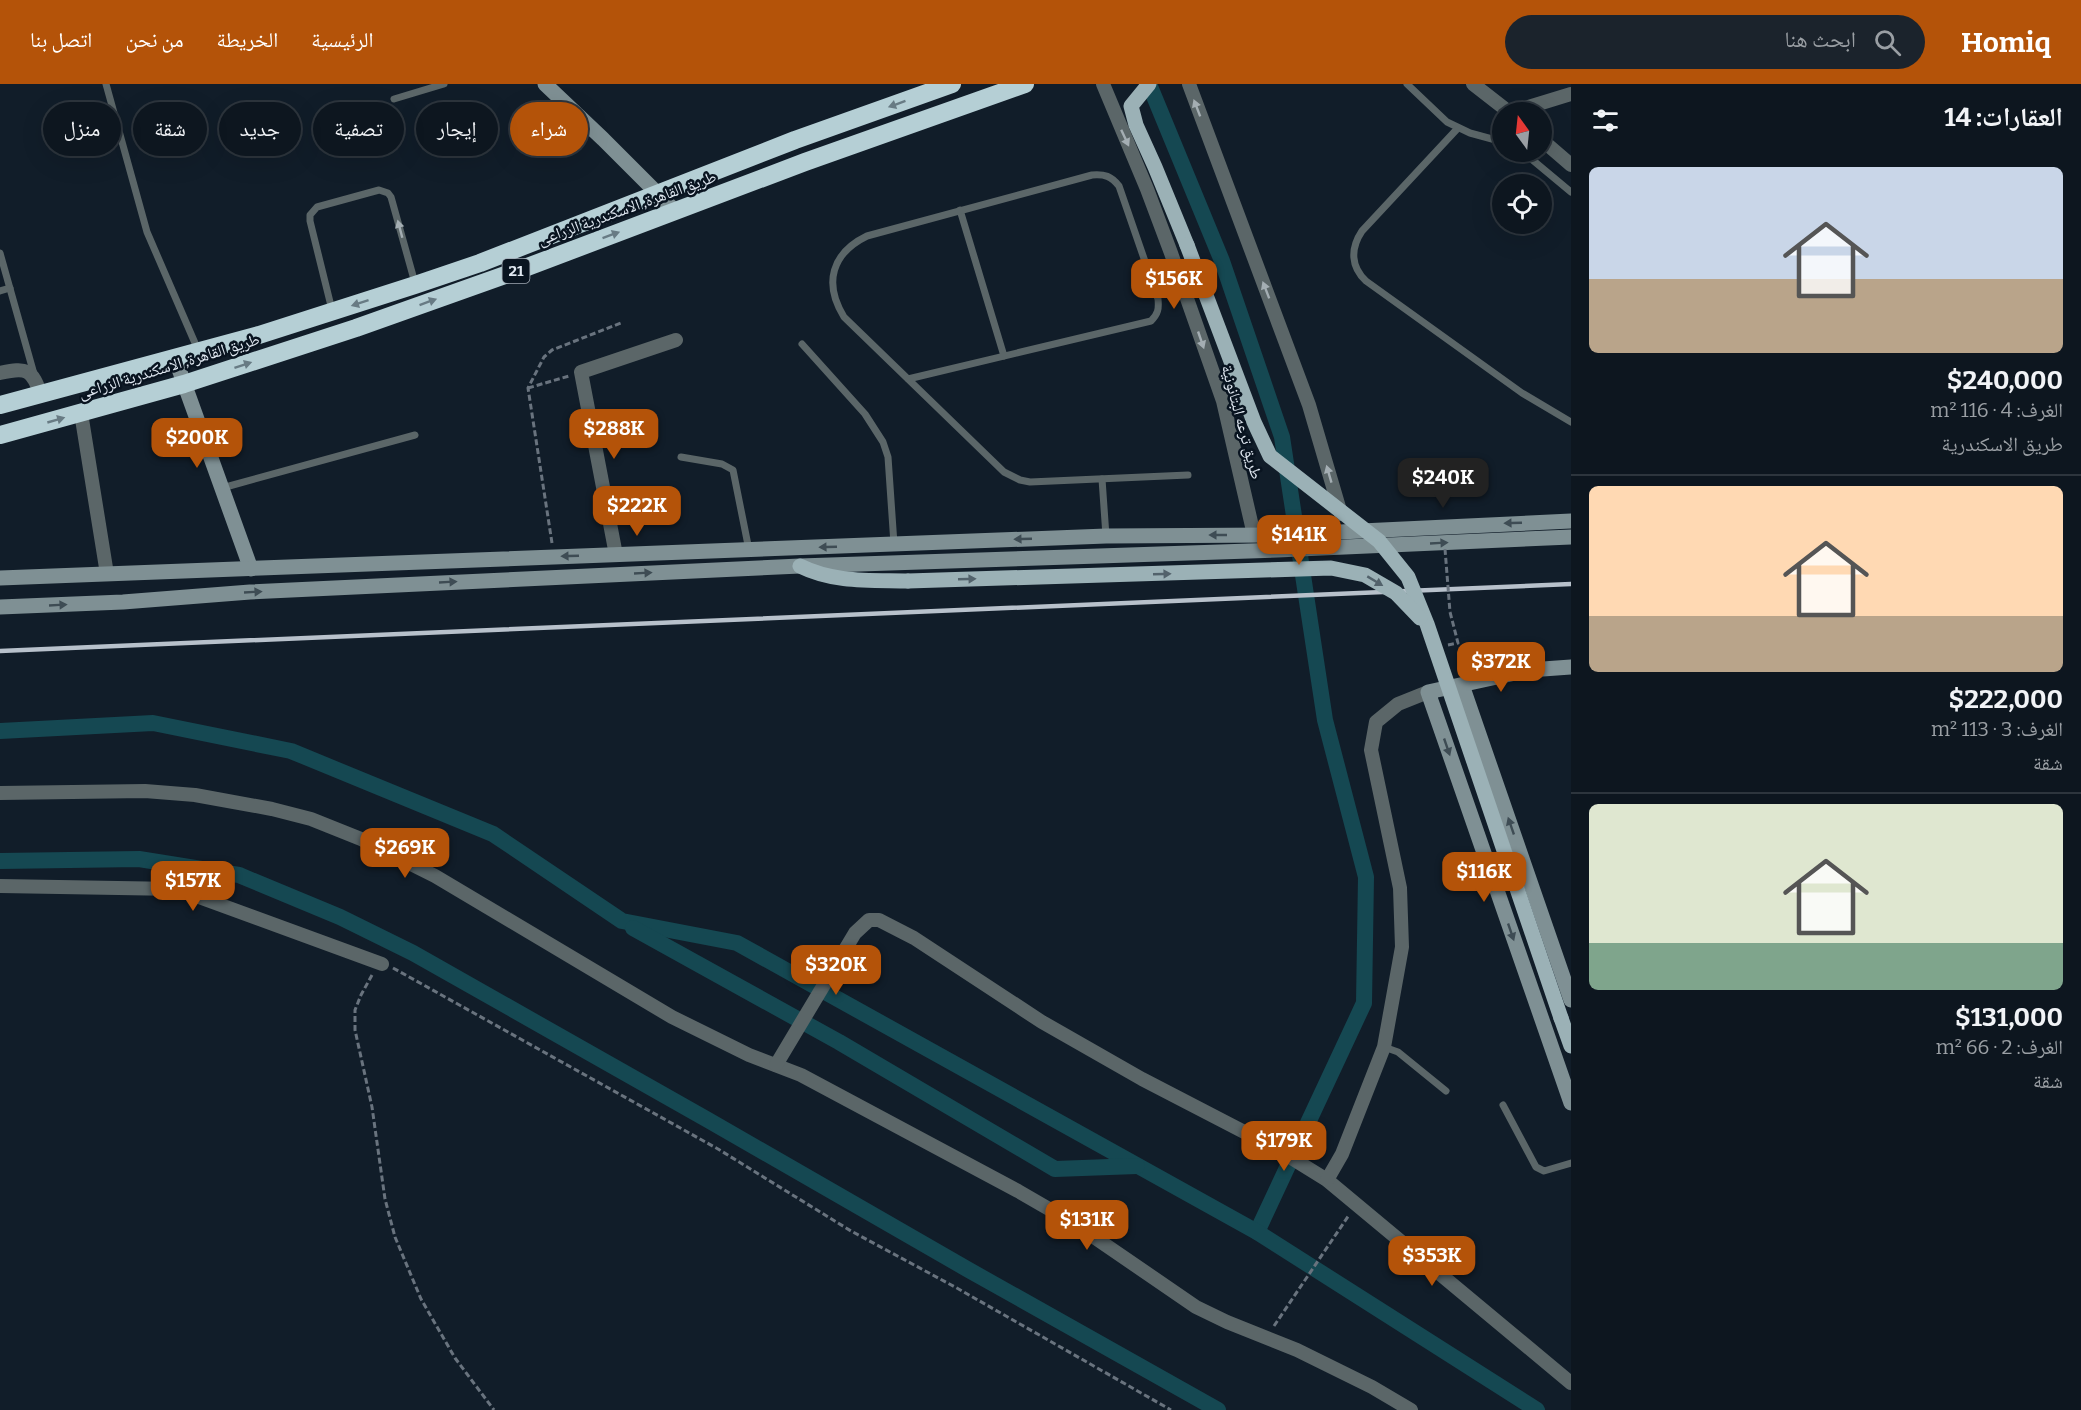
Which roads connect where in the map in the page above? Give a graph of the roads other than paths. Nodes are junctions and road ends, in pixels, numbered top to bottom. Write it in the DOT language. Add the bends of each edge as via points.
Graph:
graph roads {
  1 [pos="106,84"];
  2 [pos="444,84"];
  3 [pos="545,84"];
  4 [pos="952,84"];
  5 [pos="1025,84"];
  6 [pos="1103,84"];
  7 [pos="1149,84"];
  8 [pos="1189,84"];
  9 [pos="1407,84"];
  10 [pos="1473,84"];
  11 [pos="1571,94"];
  12 [pos="394,99"];
  13 [pos="1497,102"];
  14 [pos="1544,102"];
  15 [pos="1458,128"];
  16 [pos="1492,139"];
  17 [pos="1552,149"];
  18 [pos="1535,162"];
  19 [pos="1571,165"];
  20 [pos="1571,192"];
  21 [pos="658,193"];
  22 [pos="960,210"];
  23 [pos="675,212"];
  24 [pos="0,253"];
  25 [pos="415,285"];
  26 [pos="10,288"];
  27 [pos="0,291"];
  28 [pos="333,312"];
  29 [pos="676,340"];
  30 [pos="802,344"];
  31 [pos="199,352"];
  32 [pos="1004,356"];
  33 [pos="175,358"];
  34 [pos="0,373"];
  35 [pos="908,379"];
  36 [pos="184,384"];
  37 [pos="38,386"];
  38 [pos="0,405"];
  39 [pos="81,413"];
  40 [pos="1571,422"];
  41 [pos="0,435"];
  42 [pos="415,435"];
  43 [pos="681,457"];
  44 [pos="1188,475"];
  45 [pos="1102,479"];
  46 [pos="222,488"];
  47 [pos="1571,521"];
  48 [pos="1345,531"];
  49 [pos="1254,535"];
  50 [pos="1106,536"];
  51 [pos="1571,537"];
  52 [pos="894,544"];
  53 [pos="749,550"];
  54 [pos="616,555"];
  55 [pos="800,566"];
  56 [pos="251,569"];
  57 [pos="107,574"];
  58 [pos="0,578"];
  59 [pos="0,607"];
  60 [pos="1427,624"];
  61 [pos="1571,667"];
  62 [pos="1462,686"];
  63 [pos="1428,692"];
  64 [pos="0,793"];
  65 [pos="0,886"];
  66 [pos="382,964"];
  67 [pos="1571,1000"];
  68 [pos="1571,1046"];
  69 [pos="1384,1047"];
  70 [pos="776,1065"];
  71 [pos="1446,1091"];
  72 [pos="1571,1103"];
  73 [pos="1503,1105"];
  74 [pos="1571,1163"];
  75 [pos="1327,1180"];
  76 [pos="1571,1383"];
  77 [pos="1411,1410"];
  1 -- 31 [label="lane" via="147,232"];
  2 -- 12 [label="lane"];
  3 -- 21 [label="main road"];
  4 -- 21 [label="highway, طريق القاهرة, الاسكندرية الزراعى / 21, one-way"];
  5 -- 23 [label="highway, طريق القاهرة, الاسكندرية الزراعى / 21"];
  6 -- 49 [label="street, طريق ترعه البتانونية, one-way" via="1167,242 1223,401"];
  7 -- 60 [label="main road, bridge" via="1131,106 1136,125 1270,456 1379,542 1408,577"];
  48 -- 8 [label="street, one-way" via="1309,405"];
  9 -- 15 [label="lane"];
  10 -- 13 [label="street"];
  11 -- 14 [label="street"];
  15 -- 16 [label="lane"];
  15 -- 40 [label="lane" via="1362,231 1354,247 1357,270 1366,281 1522,393"];
  17 -- 19 [label="street"];
  18 -- 20 [label="lane"];
  21 -- 23 [label="main road"];
  21 -- 25 [label="highway, طريق القاهرة, الاسكندرية الزراعى / 21"];
  22 -- 32 [label="lane"];
  22 -- 32 [label="lane" via="1092,174 1113,178 1158,299 1157,315 1151,321"];
  22 -- 35 [label="lane" via="855,242 844,252 833,277 833,291 844,317"];
  36 -- 23 [label="highway, طريق القاهرة, الاسكندرية الزراعى / 21, one-way" via="356,328"];
  24 -- 26 [label="lane"];
  25 -- 28 [label="highway, طريق القاهرة, الاسكندرية الزراعى / 21, one-way"];
  25 -- 28 [label="lane, one-way" via="388,193 379,190 316,207 310,221"];
  26 -- 27 [label="lane"];
  26 -- 37 [label="lane"];
  28 -- 31 [label="highway, طريق القاهرة, الاسكندرية الزراعى / 21"];
  29 -- 54 [label="street" via="582,372"];
  30 -- 52 [label="lane" via="865,414 883,442 888,457"];
  31 -- 33 [label="highway, طريق القاهرة, الاسكندرية الزراعى / 21"];
  32 -- 35 [label="lane"];
  33 -- 36 [label="main road"];
  33 -- 37 [label="highway, طريق القاهرة, الاسكندرية الزراعى / 21"];
  34 -- 37 [label="street" via="28,371"];
  35 -- 45 [label="lane" via="1012,477 1030,482"];
  36 -- 39 [label="highway, طريق القاهرة, الاسكندرية الزراعى / 21"];
  36 -- 46 [label="main road"];
  37 -- 38 [label="highway, طريق القاهرة, الاسكندرية الزراعى / 21"];
  41 -- 39 [label="highway, طريق القاهرة, الاسكندرية الزراعى / 21, one-way"];
  39 -- 57 [label="street"];
  42 -- 46 [label="lane"];
  43 -- 53 [label="lane" via="722,464 733,470"];
  44 -- 45 [label="lane"];
  45 -- 50 [label="lane"];
  46 -- 56 [label="main road"];
  47 -- 48 [label="main road, one-way"];
  48 -- 49 [label="main road"];
  49 -- 50 [label="main road, one-way"];
  50 -- 52 [label="main road, one-way"];
  55 -- 51 [label="main road, one-way"];
  52 -- 53 [label="main road, one-way"];
  53 -- 54 [label="main road"];
  54 -- 56 [label="main road, one-way"];
  59 -- 55 [label="main road, one-way"];
  55 -- 60 [label="main road, one-way, bridge" via="842,579 908,581 1331,568 1365,575 1396,593"];
  56 -- 57 [label="main road"];
  57 -- 58 [label="main road"];
  60 -- 68 [label="main road, bridge"];
  61 -- 62 [label="main road" via="1529,670"];
  62 -- 63 [label="main road"];
  67 -- 62 [label="main road, one-way"];
  63 -- 69 [label="street" via="1398,704 1376,723 1371,750 1400,888 1402,948"];
  63 -- 72 [label="main road, one-way"];
  64 -- 70 [label="street" via="185,794 231,800 310,819 435,876 662,1012"];
  65 -- 66 [label="street" via="177,889"];
  69 -- 71 [label="lane" via="1398,1052"];
  69 -- 75 [label="street" via="1342,1154"];
  70 -- 75 [label="street" via="855,933 869,920 879,920 914,938 1042,1022"];
  70 -- 77 [label="street" via="981,1170 1075,1224 1185,1301 1297,1350"];
  73 -- 74 [label="lane" via="1536,1167 1544,1171"];
  75 -- 76 [label="street"];
}
